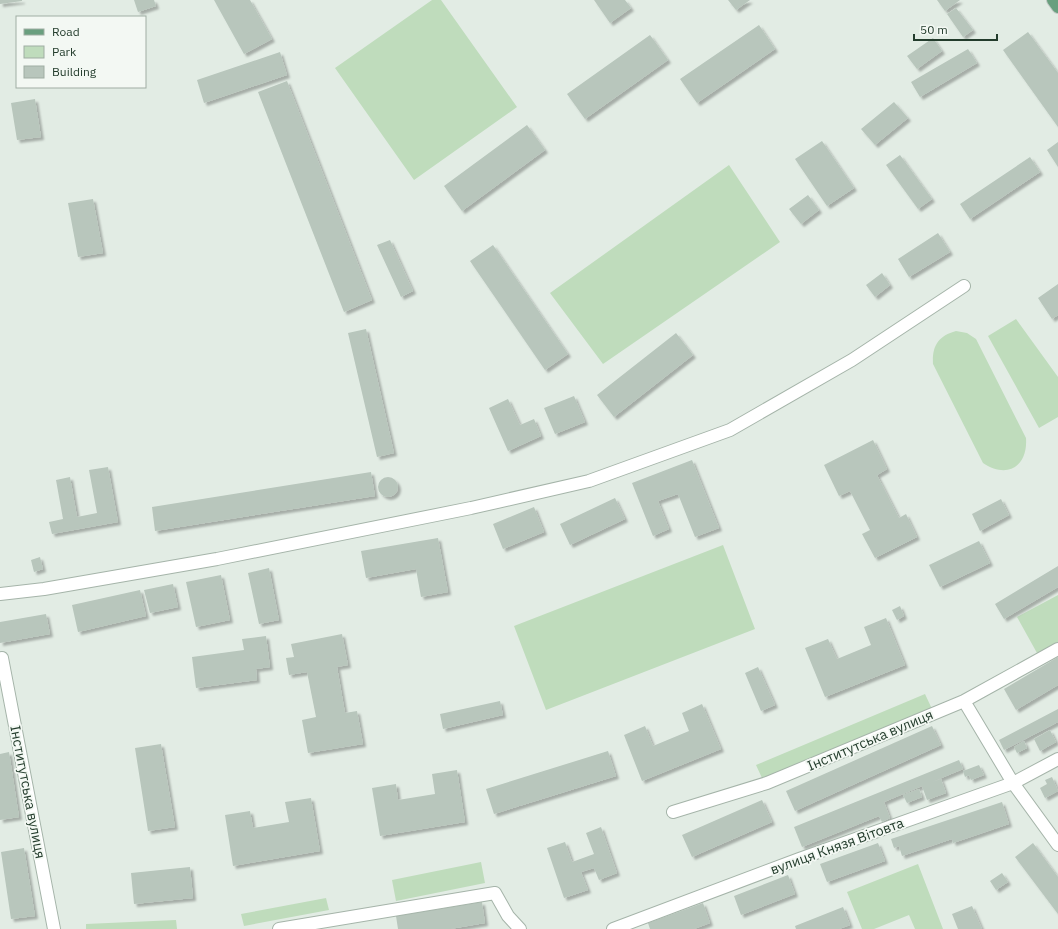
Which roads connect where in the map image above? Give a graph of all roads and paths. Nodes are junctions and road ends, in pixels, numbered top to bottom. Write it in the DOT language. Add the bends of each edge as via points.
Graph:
graph roads {
  1 [pos="1053,0"];
  2 [pos="1058,7"];
  3 [pos="964,286"];
  4 [pos="0,594"];
  5 [pos="1058,649"];
  6 [pos="0,658"];
  7 [pos="964,702"];
  8 [pos="1058,759"];
  9 [pos="1013,783"];
  10 [pos="673,812"];
  11 [pos="1058,845"];
  12 [pos="54,929"];
  13 [pos="279,929"];
  14 [pos="520,929"];
  15 [pos="613,929"];
  1 -- 2 [label="main road"];
  3 -- 4 [label="street" via="852,360 730,430 589,481 471,508 217,559 44,589"];
  5 -- 7 [label="street, Інститутська вулиця"];
  6 -- 12 [label="street, Інститутська вулиця"];
  7 -- 9 [label="street"];
  7 -- 10 [label="street, Інститутська вулиця" via="767,783"];
  8 -- 9 [label="street, вулиця Князя Вітовта"];
  9 -- 11 [label="street"];
  9 -- 15 [label="street, вулиця Князя Вітовта"];
  13 -- 14 [label="street" via="494,893 508,916"];
}
